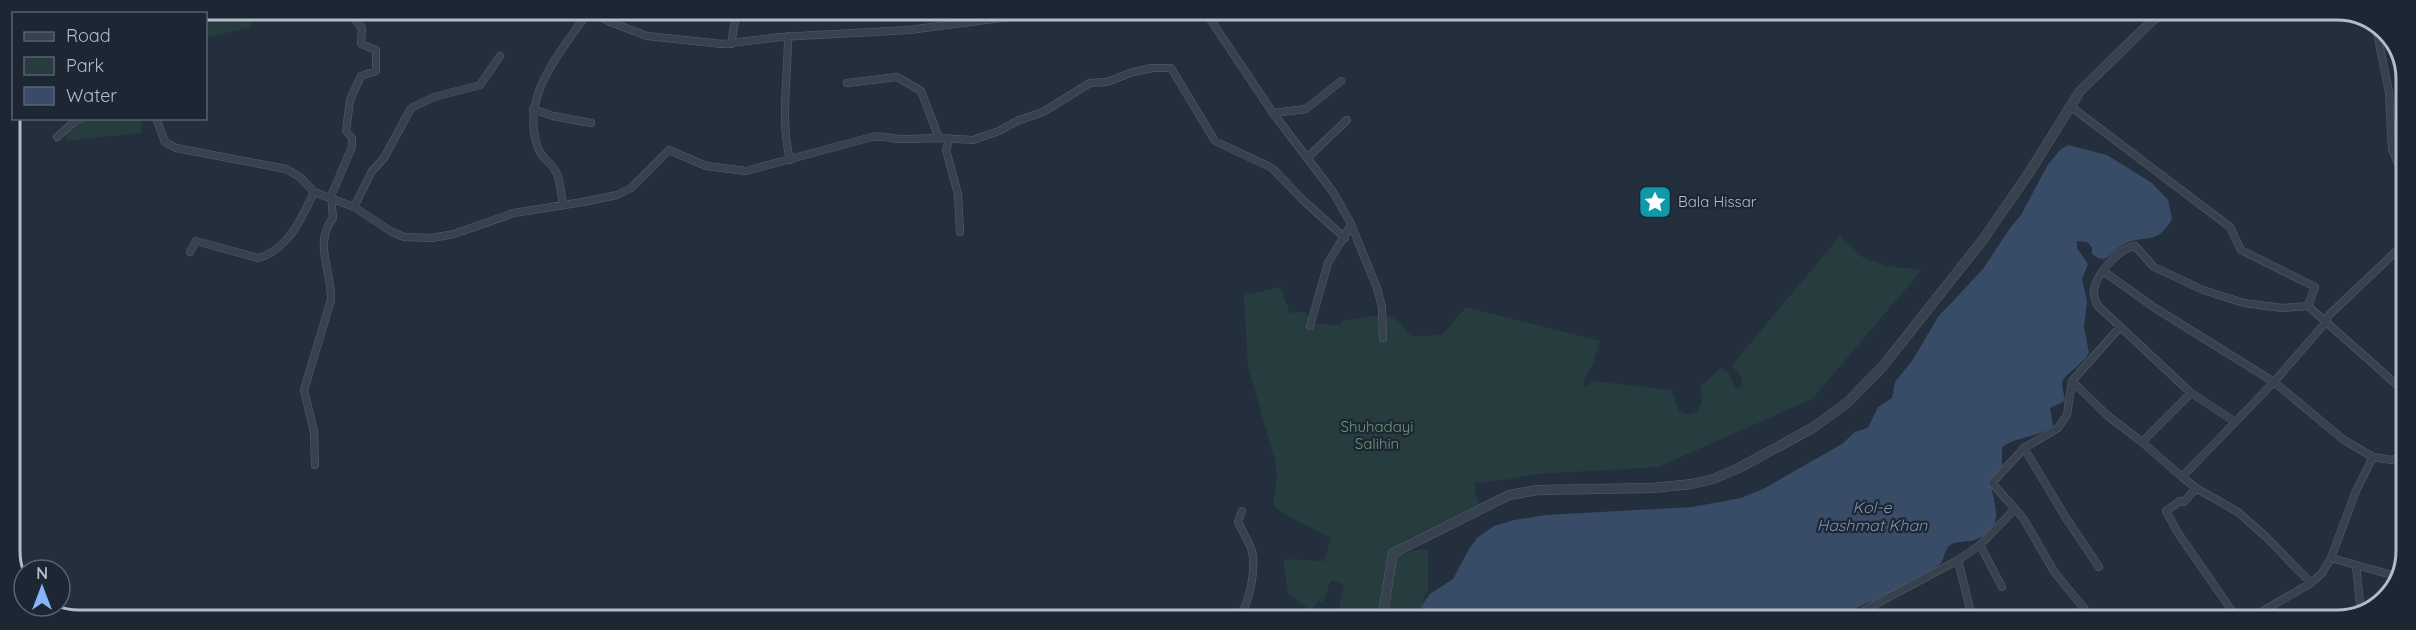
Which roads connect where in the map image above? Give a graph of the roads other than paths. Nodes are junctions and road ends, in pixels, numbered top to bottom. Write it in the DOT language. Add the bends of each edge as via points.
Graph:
graph roads {
  1 [pos="356,20"];
  2 [pos="582,20"];
  3 [pos="606,20"];
  4 [pos="735,20"];
  5 [pos="985,20"];
  6 [pos="1211,20"];
  7 [pos="2155,20"];
  8 [pos="2377,35"];
  9 [pos="788,36"];
  10 [pos="731,44"];
  11 [pos="500,56"];
  12 [pos="1341,81"];
  13 [pos="847,83"];
  14 [pos="2070,106"];
  15 [pos="533,109"];
  16 [pos="1273,113"];
  17 [pos="78,120"];
  18 [pos="157,120"];
  19 [pos="1347,120"];
  20 [pos="591,123"];
  21 [pos="57,137"];
  22 [pos="939,138"];
  23 [pos="949,140"];
  24 [pos="1307,158"];
  25 [pos="2396,159"];
  26 [pos="790,160"];
  27 [pos="314,192"];
  28 [pos="331,196"];
  29 [pos="563,206"];
  30 [pos="354,207"];
  31 [pos="1351,225"];
  32 [pos="960,232"];
  33 [pos="1345,238"];
  34 [pos="2396,251"];
  35 [pos="190,252"];
  36 [pos="2103,271"];
  37 [pos="2308,306"];
  38 [pos="2326,322"];
  39 [pos="1310,326"];
  40 [pos="2120,327"];
  41 [pos="1383,339"];
  42 [pos="2072,381"];
  43 [pos="2274,382"];
  44 [pos="2396,384"];
  45 [pos="2191,393"];
  46 [pos="2234,422"];
  47 [pos="2142,442"];
  48 [pos="2024,448"];
  49 [pos="2373,457"];
  50 [pos="2396,459"];
  51 [pos="315,465"];
  52 [pos="2182,477"];
  53 [pos="2196,488"];
  54 [pos="2015,509"];
  55 [pos="1242,511"];
  56 [pos="1980,545"];
  57 [pos="2331,558"];
  58 [pos="1958,560"];
  59 [pos="2356,565"];
  60 [pos="2098,567"];
  61 [pos="2391,575"];
  62 [pos="2311,583"];
  63 [pos="2002,587"];
  64 [pos="2360,605"];
  65 [pos="2084,608"];
  66 [pos="1242,610"];
  67 [pos="1384,610"];
  68 [pos="1865,610"];
  69 [pos="1970,610"];
  70 [pos="2231,610"];
  71 [pos="2265,610"];
  1 -- 28 [label="street" via="362,28 361,44 376,50 376,71 361,76 350,100 346,131 352,138 352,147"];
  2 -- 15 [label="street" via="558,53 537,92"];
  3 -- 10 [label="street" via="647,36"];
  4 -- 10 [label="street"];
  5 -- 9 [label="street" via="909,30"];
  6 -- 16 [label="street"];
  7 -- 14 [label="street" via="2080,91"];
  8 -- 25 [label="street" via="2389,92"];
  9 -- 10 [label="street"];
  9 -- 26 [label="street" via="784,93"];
  11 -- 30 [label="street" via="480,84 411,108"];
  12 -- 16 [label="street" via="1306,109"];
  13 -- 22 [label="street" via="897,77 910,83 921,91"];
  14 -- 37 [label="street" via="2230,227 2241,249 2315,287"];
  14 -- 67 [label="street" via="1982,241 1883,366 1848,402 1814,427 1739,468 1692,484 1538,490 1499,499 1393,553"];
  15 -- 20 [label="street"];
  15 -- 29 [label="street" via="532,128 538,151 557,172"];
  16 -- 24 [label="street"];
  17 -- 21 [label="street"];
  18 -- 27 [label="street" via="165,142 176,148 286,169"];
  19 -- 24 [label="street"];
  22 -- 23 [label="street"];
  22 -- 26 [label="street" via="884,135"];
  23 -- 32 [label="street" via="946,150 958,194"];
  23 -- 33 [label="street" via="973,140 999,131 1043,112 1090,83 1107,82 1152,68 1171,68 1215,141 1272,168"];
  24 -- 31 [label="street" via="1333,192"];
  26 -- 29 [label="street" via="746,171 706,166 669,150 631,188 617,195"];
  27 -- 28 [label="street"];
  27 -- 35 [label="street" via="286,241 265,256 258,258 196,241"];
  28 -- 30 [label="street"];
  28 -- 51 [label="street" via="333,218 322,242 332,300 304,390 314,432"];
  29 -- 30 [label="street" via="514,213 432,238 404,237"];
  31 -- 33 [label="street"];
  31 -- 41 [label="street" via="1377,288"];
  33 -- 39 [label="street" via="1328,263"];
  34 -- 38 [label="street"];
  36 -- 37 [label="street" via="2124,249 2135,246 2154,267 2203,290 2244,303 2282,308"];
  36 -- 40 [label="street" via="2094,298"];
  36 -- 43 [label="street"];
  37 -- 38 [label="street"];
  38 -- 43 [label="street"];
  38 -- 44 [label="street"];
  40 -- 42 [label="street"];
  40 -- 45 [label="street"];
  42 -- 47 [label="street"];
  42 -- 48 [label="street" via="2067,416 2058,428"];
  43 -- 46 [label="street"];
  43 -- 49 [label="street" via="2318,421"];
  45 -- 46 [label="street"];
  45 -- 47 [label="street"];
  46 -- 52 [label="street"];
  47 -- 52 [label="street"];
  48 -- 54 [label="street" via="1992,483"];
  48 -- 60 [label="street"];
  49 -- 50 [label="street"];
  49 -- 57 [label="street"];
  52 -- 53 [label="street"];
  53 -- 62 [label="street" via="2238,512"];
  53 -- 70 [label="street" via="2184,502 2166,511"];
  54 -- 56 [label="street"];
  54 -- 65 [label="street" via="2055,573"];
  55 -- 66 [label="street" via="1238,522 1251,548 1252,578"];
  56 -- 58 [label="street"];
  56 -- 63 [label="street"];
  57 -- 59 [label="street"];
  57 -- 62 [label="street"];
  58 -- 68 [label="street"];
  58 -- 69 [label="street"];
  59 -- 61 [label="street"];
  59 -- 64 [label="street"];
  62 -- 71 [label="street"];
}
